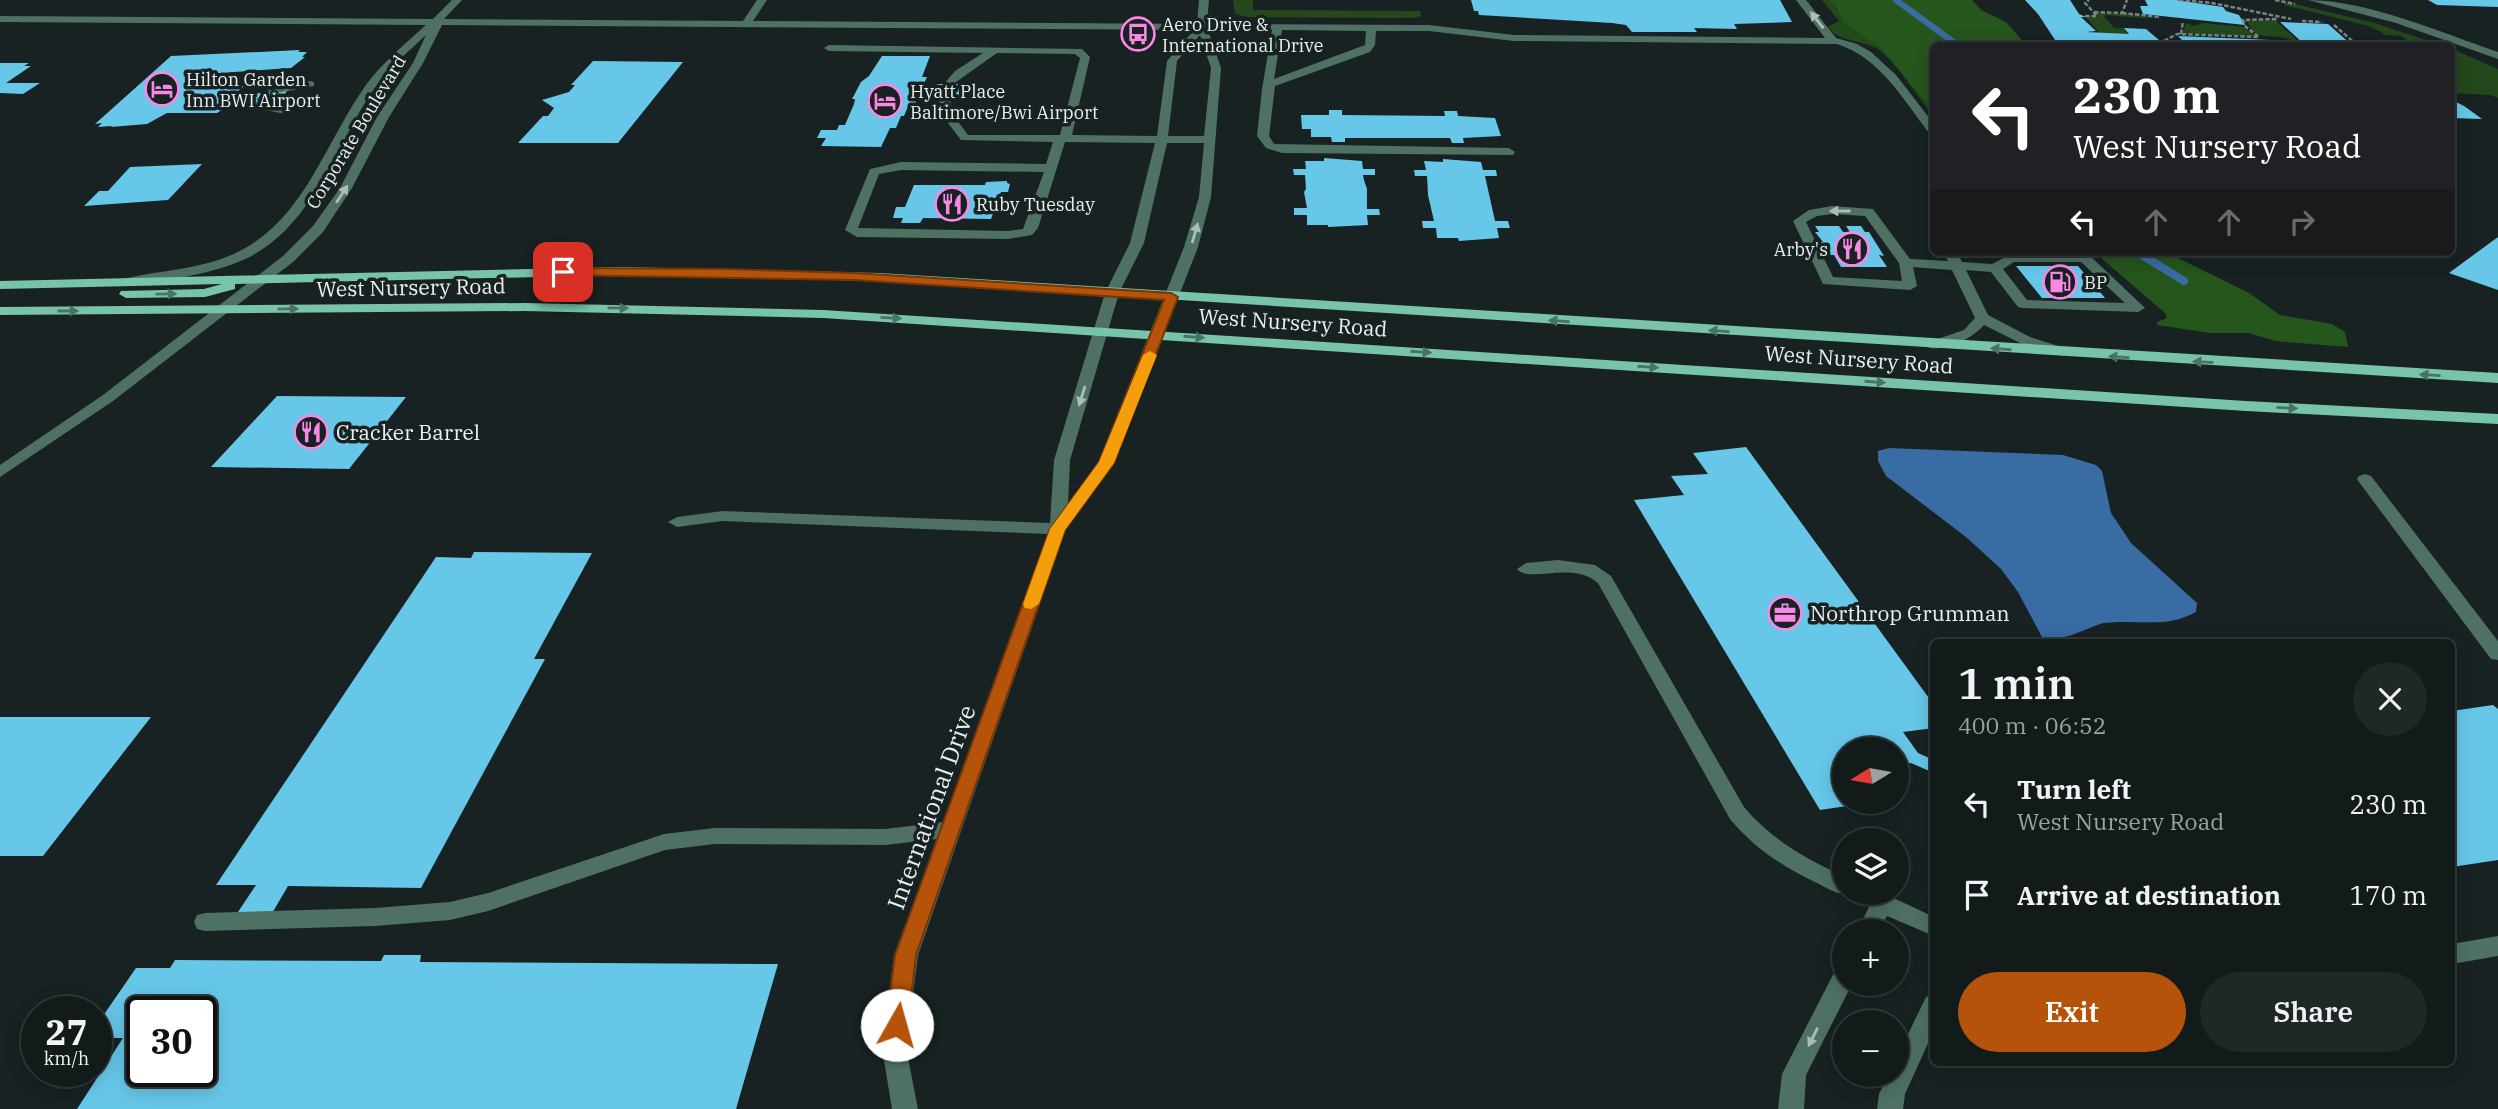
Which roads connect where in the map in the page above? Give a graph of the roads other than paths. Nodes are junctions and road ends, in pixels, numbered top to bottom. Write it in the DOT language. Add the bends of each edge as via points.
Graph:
graph roads {
  1 [pos="457,0"];
  2 [pos="762,0"];
  3 [pos="1205,0"];
  4 [pos="1801,0"];
  5 [pos="2313,0"];
  6 [pos="0,19"];
  7 [pos="438,22"];
  8 [pos="746,24"];
  9 [pos="1042,25"];
  10 [pos="1202,26"];
  11 [pos="1278,27"];
  12 [pos="1371,27"];
  13 [pos="1833,41"];
  14 [pos="829,48"];
  15 [pos="996,49"];
  16 [pos="1035,49"];
  17 [pos="2498,56"];
  18 [pos="310,83"];
  19 [pos="949,84"];
  20 [pos="1267,89"];
  21 [pos="272,91"];
  22 [pos="944,97"];
  23 [pos="260,103"];
  24 [pos="286,111"];
  25 [pos="1930,127"];
  26 [pos="1063,139"];
  27 [pos="1162,140"];
  28 [pos="1210,140"];
  29 [pos="1509,152"];
  30 [pos="1051,168"];
  31 [pos="2058,256"];
  32 [pos="2082,256"];
  33 [pos="1954,259"];
  34 [pos="1906,263"];
  35 [pos="1995,268"];
  36 [pos="262,278"];
  37 [pos="126,282"];
  38 [pos="0,285"];
  39 [pos="1112,293"];
  40 [pos="0,295"];
  41 [pos="1171,297"];
  42 [pos="220,310"];
  43 [pos="0,312"];
  44 [pos="1982,318"];
  45 [pos="1102,331"];
  46 [pos="1158,334"];
  47 [pos="1934,345"];
  48 [pos="2069,354"];
  49 [pos="2498,379"];
  50 [pos="2498,419"];
  51 [pos="0,472"];
  52 [pos="2365,479"];
  53 [pos="677,522"];
  54 [pos="1058,529"];
  55 [pos="1527,569"];
  56 [pos="2498,654"];
  57 [pos="951,829"];
  58 [pos="1832,881"];
  59 [pos="1884,905"];
  60 [pos="205,922"];
  61 [pos="1930,926"];
  62 [pos="2498,946"];
  63 [pos="2455,953"];
  64 [pos="1834,996"];
  65 [pos="1930,1013"];
  66 [pos="905,1109"];
  67 [pos="1791,1109"];
  68 [pos="1889,1109"];
  1 -- 7 [label="street, Corporate Boulevard"];
  2 -- 8 [label="street"];
  3 -- 10 [label="street, International Drive"];
  13 -- 4 [label="street, one-way"];
  5 -- 17 [label="street" via="2399,21"];
  6 -- 7 [label="street"];
  7 -- 8 [label="street"];
  36 -- 7 [label="street, Corporate Boulevard, one-way" via="288,259 325,219"];
  7 -- 37 [label="street, Corporate Boulevard" via="381,72 308,192 269,238 252,251 227,260"];
  8 -- 9 [label="street"];
  9 -- 10 [label="street"];
  9 -- 16 [label="street"];
  10 -- 11 [label="street"];
  10 -- 27 [label="street, International Drive" via="1172,61"];
  10 -- 28 [label="street, International Drive" via="1216,68"];
  11 -- 12 [label="street"];
  11 -- 20 [label="street"];
  12 -- 13 [label="street" via="1456,30 1514,38"];
  12 -- 20 [label="street" via="1366,50 1277,79"];
  13 -- 25 [label="street" via="1868,53"];
  14 -- 15 [label="street"];
  15 -- 16 [label="street"];
  15 -- 19 [label="street"];
  16 -- 26 [label="street" via="1084,54"];
  18 -- 21 [label="street"];
  20 -- 29 [label="street" via="1263,136 1270,146"];
  22 -- 26 [label="street" via="951,123 965,138"];
  23 -- 24 [label="street" via="258,106"];
  26 -- 27 [label="street"];
  26 -- 30 [label="street"];
  27 -- 28 [label="street"];
  27 -- 39 [label="street, International Drive" via="1137,243"];
  41 -- 28 [label="street, International Drive, one-way" via="1205,197"];
  30 -- 30 [label="street" via="1027,232 862,234 851,230 874,172 880,170 901,166"];
  31 -- 35 [label="street" via="2011,258"];
  32 -- 35 [label="street" via="2138,308 2023,304"];
  33 -- 34 [label="street"];
  33 -- 35 [label="street"];
  33 -- 44 [label="street"];
  34 -- 34 [label="street, one-way" via="1869,212 1823,211 1805,214 1799,221 1828,281 1910,286"];
  36 -- 37 [label="main road, West Nursery Road"];
  36 -- 39 [label="main road, West Nursery Road" via="726,272"];
  40 -- 36 [label="main road, one-way" via="205,293"];
  36 -- 42 [label="street, Corporate Boulevard"];
  37 -- 38 [label="main road, West Nursery Road"];
  39 -- 41 [label="main road, West Nursery Road"];
  39 -- 45 [label="street, International Drive"];
  41 -- 46 [label="street, International Drive"];
  47 -- 41 [label="main road, West Nursery Road, one-way"];
  43 -- 42 [label="main road, West Nursery Road, one-way"];
  42 -- 45 [label="main road, West Nursery Road, one-way" via="694,309"];
  42 -- 51 [label="street, Corporate Boulevard" via="107,398"];
  44 -- 47 [label="street" via="1969,333"];
  44 -- 48 [label="street" via="2025,340"];
  45 -- 46 [label="main road, West Nursery Road"];
  45 -- 54 [label="street, International Drive, one-way" via="1062,460"];
  46 -- 50 [label="main road, West Nursery Road, one-way"];
  46 -- 54 [label="street, International Drive" via="1106,463"];
  48 -- 47 [label="main road, West Nursery Road, one-way"];
  49 -- 48 [label="main road, West Nursery Road, one-way"];
  52 -- 56 [label="street"];
  53 -- 54 [label="street" via="723,516"];
  54 -- 57 [label="street, International Drive"];
  55 -- 58 [label="street" via="1581,566 1596,570 1749,830 1791,862"];
  57 -- 60 [label="street" via="885,836 664,842 450,911"];
  57 -- 66 [label="street, International Drive" via="906,955 894,1048"];
  59 -- 61 [label="street"];
  62 -- 63 [label="street"];
  64 -- 67 [label="street, one-way" via="1794,1074"];
  65 -- 68 [label="street"];
}
